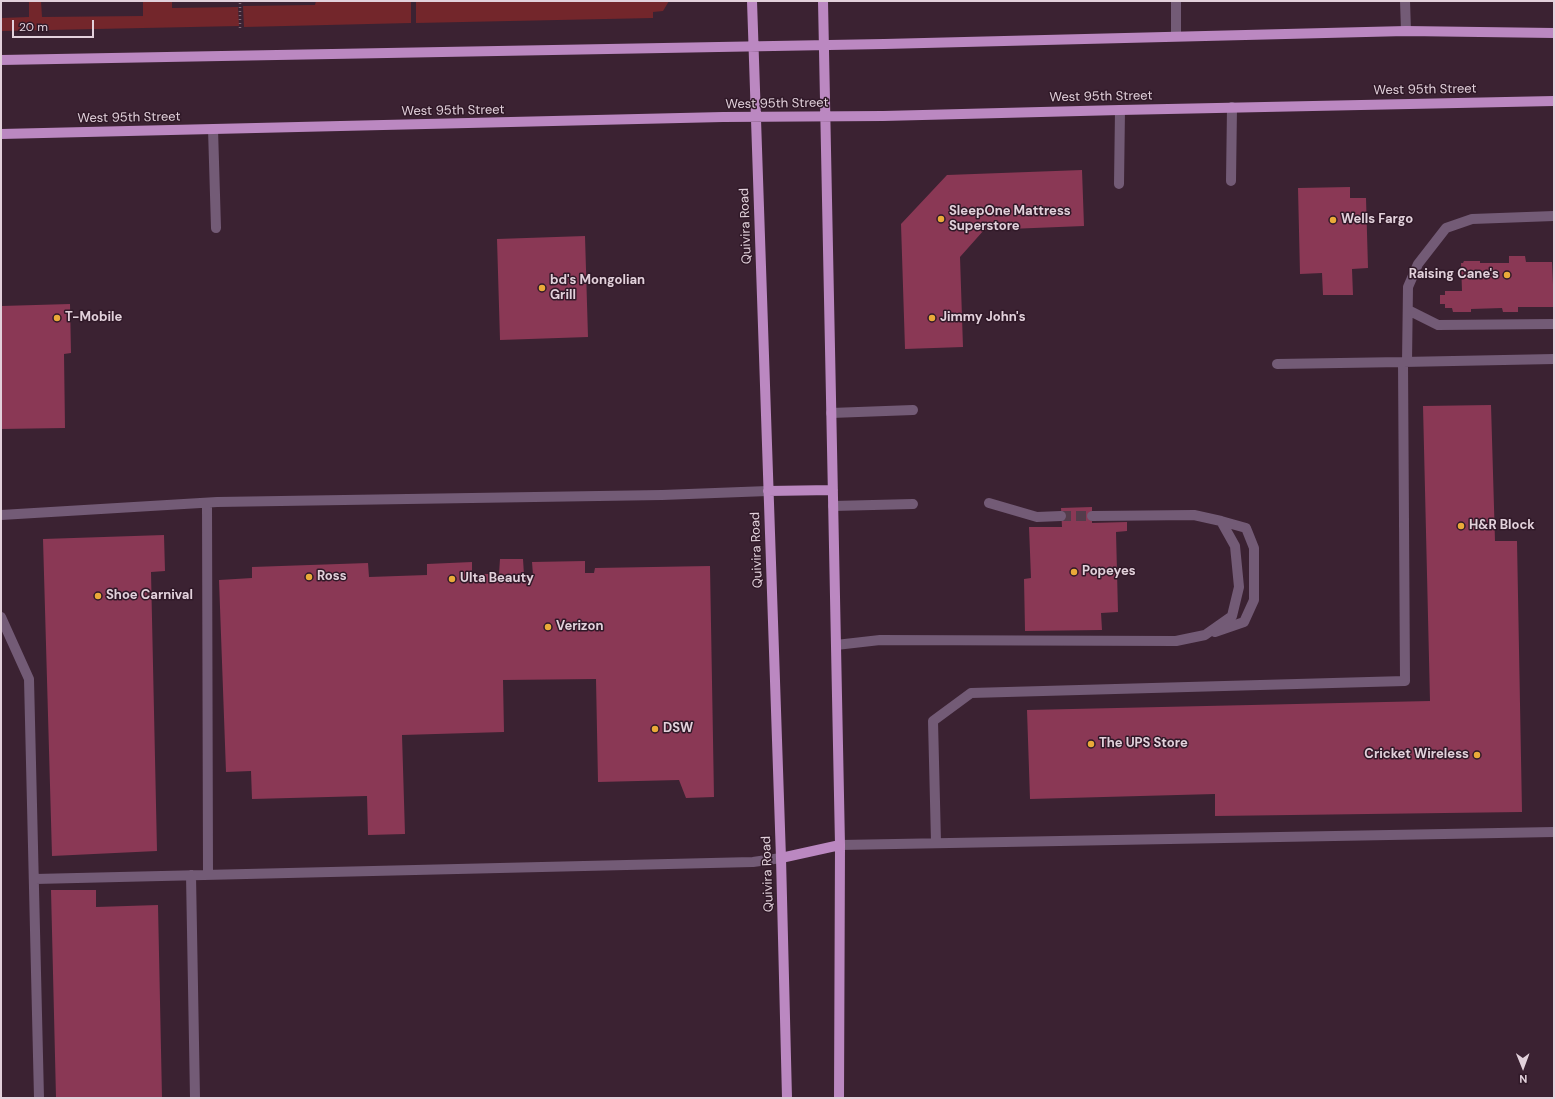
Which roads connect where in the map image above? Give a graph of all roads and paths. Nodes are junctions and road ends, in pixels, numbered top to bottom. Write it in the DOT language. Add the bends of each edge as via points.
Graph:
graph roads {
  1 [pos="752,1"];
  2 [pos="823,1"];
  3 [pos="1176,1"];
  4 [pos="1405,1"];
  5 [pos="240,3"];
  6 [pos="240,28"];
  7 [pos="1406,31"];
  8 [pos="1554,33"];
  9 [pos="1176,36"];
  10 [pos="824,44"];
  11 [pos="753,46"];
  12 [pos="1,60"];
  13 [pos="1554,101"];
  14 [pos="1232,107"];
  15 [pos="1120,110"];
  16 [pos="825,116"];
  17 [pos="755,117"];
  18 [pos="213,130"];
  19 [pos="1,134"];
  20 [pos="1231,181"];
  21 [pos="1119,184"];
  22 [pos="1554,216"];
  23 [pos="216,228"];
  24 [pos="1408,310"];
  25 [pos="1554,324"];
  26 [pos="1554,359"];
  27 [pos="1405,362"];
  28 [pos="1277,364"];
  29 [pos="913,410"];
  30 [pos="832,413"];
  31 [pos="833,490"];
  32 [pos="768,492"];
  33 [pos="207,503"];
  34 [pos="989,503"];
  35 [pos="913,504"];
  36 [pos="833,506"];
  37 [pos="1,515"];
  38 [pos="1061,516"];
  39 [pos="1092,516"];
  40 [pos="1221,521"];
  41 [pos="1,617"];
  42 [pos="1206,635"];
  43 [pos="836,645"];
  44 [pos="1554,832"];
  45 [pos="936,842"];
  46 [pos="840,845"];
  47 [pos="781,858"];
  48 [pos="191,875"];
  49 [pos="208,875"];
  50 [pos="35,879"];
  51 [pos="39,1098"];
  52 [pos="195,1098"];
  53 [pos="787,1098"];
  54 [pos="838,1098"];
  1 -- 11 [label="main road, Quivira Road"];
  2 -- 10 [label="main road"];
  3 -- 9 [label="street"];
  4 -- 7 [label="street"];
  5 -- 6 [label="path"];
  7 -- 8 [label="main road"];
  7 -- 9 [label="main road"];
  9 -- 10 [label="main road"];
  10 -- 11 [label="main road"];
  10 -- 16 [label="main road"];
  11 -- 12 [label="main road"];
  11 -- 17 [label="main road, Quivira Road"];
  13 -- 14 [label="main road, West 95th Street"];
  14 -- 15 [label="main road, West 95th Street"];
  14 -- 20 [label="street"];
  15 -- 16 [label="main road, West 95th Street"];
  15 -- 21 [label="street"];
  16 -- 17 [label="main road, West 95th Street"];
  16 -- 30 [label="main road"];
  17 -- 18 [label="main road, West 95th Street"];
  17 -- 32 [label="main road, Quivira Road"];
  18 -- 19 [label="main road, West 95th Street"];
  18 -- 23 [label="street"];
  22 -- 24 [label="street" via="1472,219 1446,228 1418,264 1408,287"];
  24 -- 25 [label="street" via="1438,325"];
  24 -- 27 [label="street"];
  26 -- 27 [label="street"];
  27 -- 28 [label="street"];
  27 -- 45 [label="street" via="1406,681 971,693 932,721"];
  29 -- 30 [label="street"];
  30 -- 31 [label="main road"];
  31 -- 32 [label="main road"];
  31 -- 36 [label="main road"];
  32 -- 33 [label="street"];
  32 -- 47 [label="main road, Quivira Road"];
  33 -- 37 [label="street"];
  33 -- 49 [label="street"];
  34 -- 38 [label="street" via="1037,517"];
  35 -- 36 [label="street"];
  36 -- 43 [label="main road"];
  39 -- 40 [label="street" via="1194,515"];
  40 -- 42 [label="street" via="1235,546 1239,588 1232,616"];
  40 -- 42 [label="street" via="1246,528 1254,548 1254,600 1244,622"];
  41 -- 50 [label="street" via="29,680"];
  42 -- 43 [label="street" via="1176,641 880,640"];
  43 -- 46 [label="main road"];
  44 -- 45 [label="street"];
  45 -- 46 [label="street"];
  46 -- 47 [label="main road"];
  46 -- 54 [label="main road"];
  47 -- 49 [label="street" via="753,862"];
  47 -- 53 [label="main road, Quivira Road"];
  48 -- 49 [label="street"];
  48 -- 50 [label="street"];
  48 -- 52 [label="street"];
  50 -- 51 [label="street"];
}
